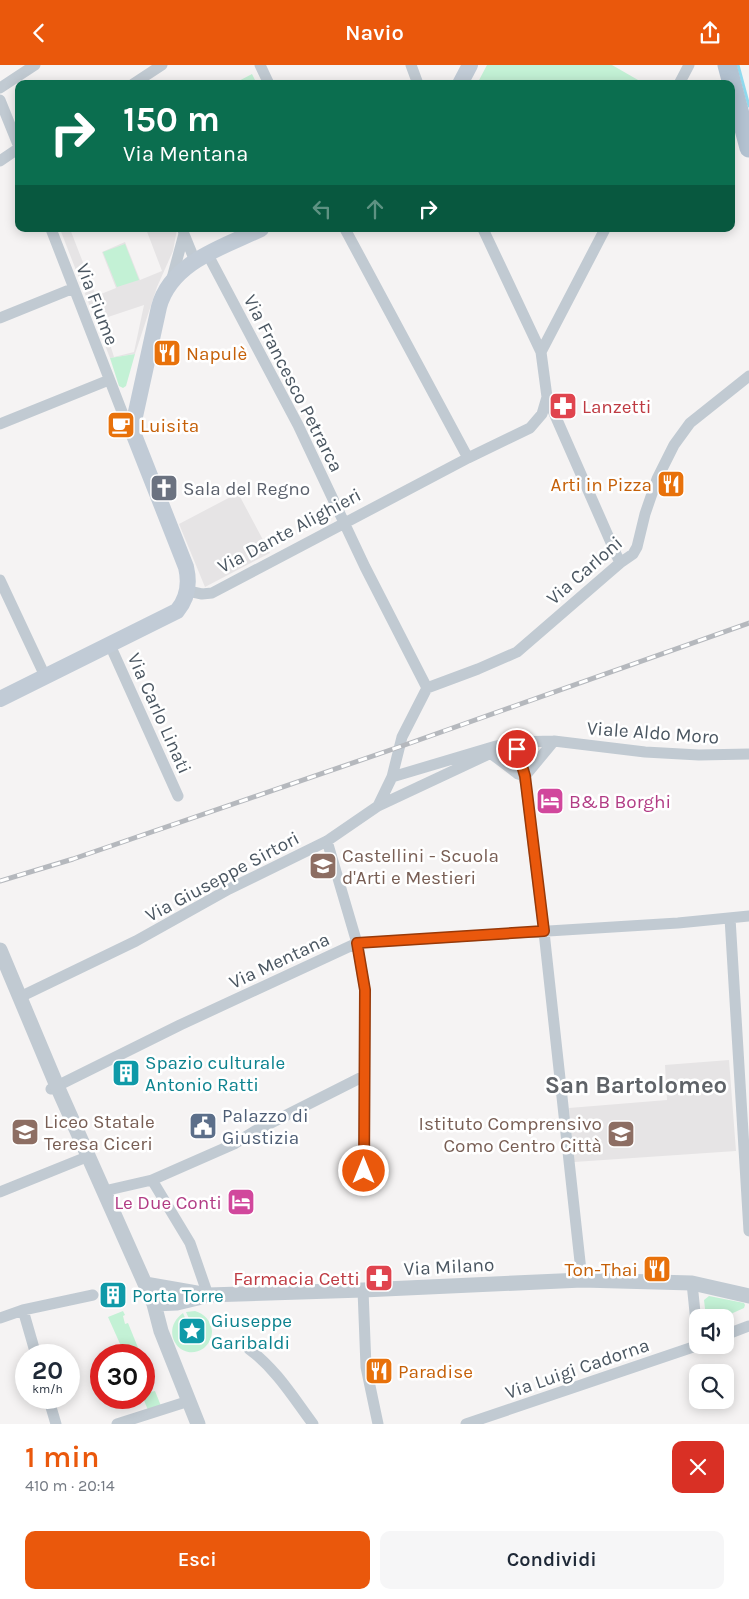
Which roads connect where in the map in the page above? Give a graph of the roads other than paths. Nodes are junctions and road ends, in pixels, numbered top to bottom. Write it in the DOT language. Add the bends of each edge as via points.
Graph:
graph roads {
  1 [pos="35,65"];
  2 [pos="162,65"];
  3 [pos="260,65"];
  4 [pos="411,65"];
  5 [pos="470,65"];
  6 [pos="689,65"];
  7 [pos="728,65"];
  8 [pos="149,79"];
  9 [pos="267,80"];
  10 [pos="417,80"];
  11 [pos="462,80"];
  12 [pos="681,80"];
  13 [pos="732,80"];
  14 [pos="0,88"];
  15 [pos="735,93"];
  16 [pos="0,100"];
  17 [pos="15,138"];
  18 [pos="749,148"];
  19 [pos="15,151"];
  20 [pos="0,161"];
  21 [pos="51,232"];
  22 [pos="183,232"];
  23 [pos="184,232"];
  24 [pos="255,232"];
  25 [pos="347,232"];
  26 [pos="484,232"];
  27 [pos="603,232"];
  28 [pos="202,258"];
  29 [pos="170,282"];
  30 [pos="74,288"];
  31 [pos="0,318"];
  32 [pos="541,352"];
  33 [pos="749,376"];
  34 [pos="111,386"];
  35 [pos="547,397"];
  36 [pos="138,403"];
  37 [pos="0,425"];
  38 [pos="134,435"];
  39 [pos="468,458"];
  40 [pos="344,523"];
  41 [pos="620,563"];
  42 [pos="0,583"];
  43 [pos="188,591"];
  44 [pos="110,645"];
  45 [pos="45,676"];
  46 [pos="427,688"];
  47 [pos="0,699"];
  48 [pos="554,741"];
  49 [pos="514,742"];
  50 [pos="749,754"];
  51 [pos="525,776"];
  52 [pos="392,777"];
  53 [pos="178,795"];
  54 [pos="378,806"];
  55 [pos="327,841"];
  56 [pos="749,916"];
  57 [pos="730,918"];
  58 [pos="544,931"];
  59 [pos="357,943"];
  60 [pos="0,950"];
  61 [pos="20,997"];
  62 [pos="364,1076"];
  63 [pos="54,1087"];
  64 [pos="89,1156"];
  65 [pos="364,1171"];
  66 [pos="152,1180"];
  67 [pos="104,1191"];
  68 [pos="0,1192"];
  69 [pos="749,1231"];
  70 [pos="582,1280"];
  71 [pos="692,1283"];
  72 [pos="145,1284"];
  73 [pos="363,1290"];
  74 [pos="93,1295"];
  75 [pos="208,1295"];
  76 [pos="749,1296"];
  77 [pos="172,1303"];
  78 [pos="154,1304"];
  79 [pos="695,1309"];
  80 [pos="23,1310"];
  81 [pos="0,1318"];
  82 [pos="749,1325"];
  83 [pos="161,1331"];
  84 [pos="734,1331"];
  85 [pos="33,1344"];
  86 [pos="689,1347"];
  87 [pos="249,1349"];
  88 [pos="189,1401"];
  89 [pos="52,1409"];
  90 [pos="56,1424"];
  91 [pos="117,1424"];
  92 [pos="198,1424"];
  93 [pos="313,1424"];
  94 [pos="378,1424"];
  95 [pos="466,1424"];
  1 -- 14 [label="street"];
  2 -- 8 [label="street"];
  3 -- 9 [label="street"];
  4 -- 10 [label="street"];
  5 -- 11 [label="main road"];
  6 -- 12 [label="street"];
  7 -- 13 [label="main road"];
  15 -- 18 [label="main road"];
  16 -- 17 [label="street"];
  19 -- 20 [label="street"];
  21 -- 30 [label="street, Via Fiume"];
  22 -- 29 [label="street"];
  23 -- 28 [label="street, Via Francesco Petrarca"];
  24 -- 28 [label="main road"];
  25 -- 39 [label="street"];
  26 -- 32 [label="street"];
  27 -- 32 [label="street"];
  28 -- 29 [label="main road"];
  28 -- 40 [label="street, Via Francesco Petrarca" via="298,425"];
  29 -- 36 [label="main road" via="159,307"];
  30 -- 31 [label="street"];
  30 -- 34 [label="street, Via Fiume"];
  32 -- 35 [label="street"];
  33 -- 41 [label="street, Via Carloni" via="690,423 674,445 657,479 637,547"];
  34 -- 36 [label="street" via="125,399"];
  34 -- 37 [label="street"];
  34 -- 38 [label="street, Via Fiume"];
  35 -- 39 [label="street, Via Dante Alighieri" via="542,414 530,429"];
  35 -- 41 [label="street"];
  36 -- 38 [label="main road"];
  38 -- 43 [label="main road" via="186,567"];
  39 -- 40 [label="street, Via Dante Alighieri"];
  40 -- 43 [label="street, Via Dante Alighieri" via="212,593 202,595"];
  40 -- 46 [label="street, Via Francesco Petrarca"];
  41 -- 46 [label="street, Via Carloni" via="517,652"];
  42 -- 45 [label="street"];
  43 -- 44 [label="main road" via="176,611"];
  44 -- 45 [label="main road"];
  44 -- 53 [label="street, Via Carlo Linati"];
  45 -- 47 [label="main road"];
  46 -- 52 [label="street, Via Giuseppe Sirtori" via="402,737"];
  48 -- 49 [label="street, Viale Aldo Moro"];
  48 -- 50 [label="street, Viale Aldo Moro" via="645,752"];
  48 -- 51 [label="street"];
  49 -- 51 [label="street"];
  49 -- 52 [label="street, Viale Aldo Moro"];
  51 -- 54 [label="street" via="489,754"];
  51 -- 58 [label="street"];
  52 -- 54 [label="street, Via Giuseppe Sirtori"];
  54 -- 55 [label="street, Via Giuseppe Sirtori"];
  55 -- 59 [label="street"];
  55 -- 61 [label="street, Via Giuseppe Sirtori" via="136,941"];
  56 -- 57 [label="street, Via Mentana"];
  57 -- 58 [label="street, Via Mentana"];
  57 -- 69 [label="street"];
  58 -- 59 [label="street, Via Mentana"];
  58 -- 70 [label="street"];
  59 -- 62 [label="street" via="365,990"];
  59 -- 63 [label="street, Via Mentana"];
  60 -- 61 [label="street"];
  61 -- 63 [label="street"];
  62 -- 65 [label="street"];
  62 -- 66 [label="street" via="234,1144"];
  63 -- 64 [label="street"];
  64 -- 67 [label="street"];
  64 -- 68 [label="street"];
  66 -- 67 [label="street"];
  66 -- 75 [label="street" via="190,1243"];
  67 -- 72 [label="street"];
  70 -- 71 [label="street, Via Milano"];
  70 -- 73 [label="street, Via Milano"];
  71 -- 76 [label="street, Via Milano"];
  71 -- 79 [label="street"];
  72 -- 75 [label="street, Via Milano"];
  72 -- 78 [label="street"];
  73 -- 75 [label="street, Via Milano"];
  73 -- 94 [label="street" via="366,1367"];
  74 -- 80 [label="street"];
  75 -- 77 [label="street, Via Milano"];
  77 -- 78 [label="street, Via Milano"];
  77 -- 83 [label="street"];
  78 -- 83 [label="street"];
  80 -- 81 [label="street"];
  80 -- 85 [label="street"];
  82 -- 84 [label="street"];
  83 -- 88 [label="street"];
  86 -- 95 [label="street, Via Luigi Cadorna"];
  87 -- 93 [label="street" via="276,1373"];
  88 -- 91 [label="street"];
  88 -- 92 [label="street"];
  89 -- 90 [label="street"];
}
